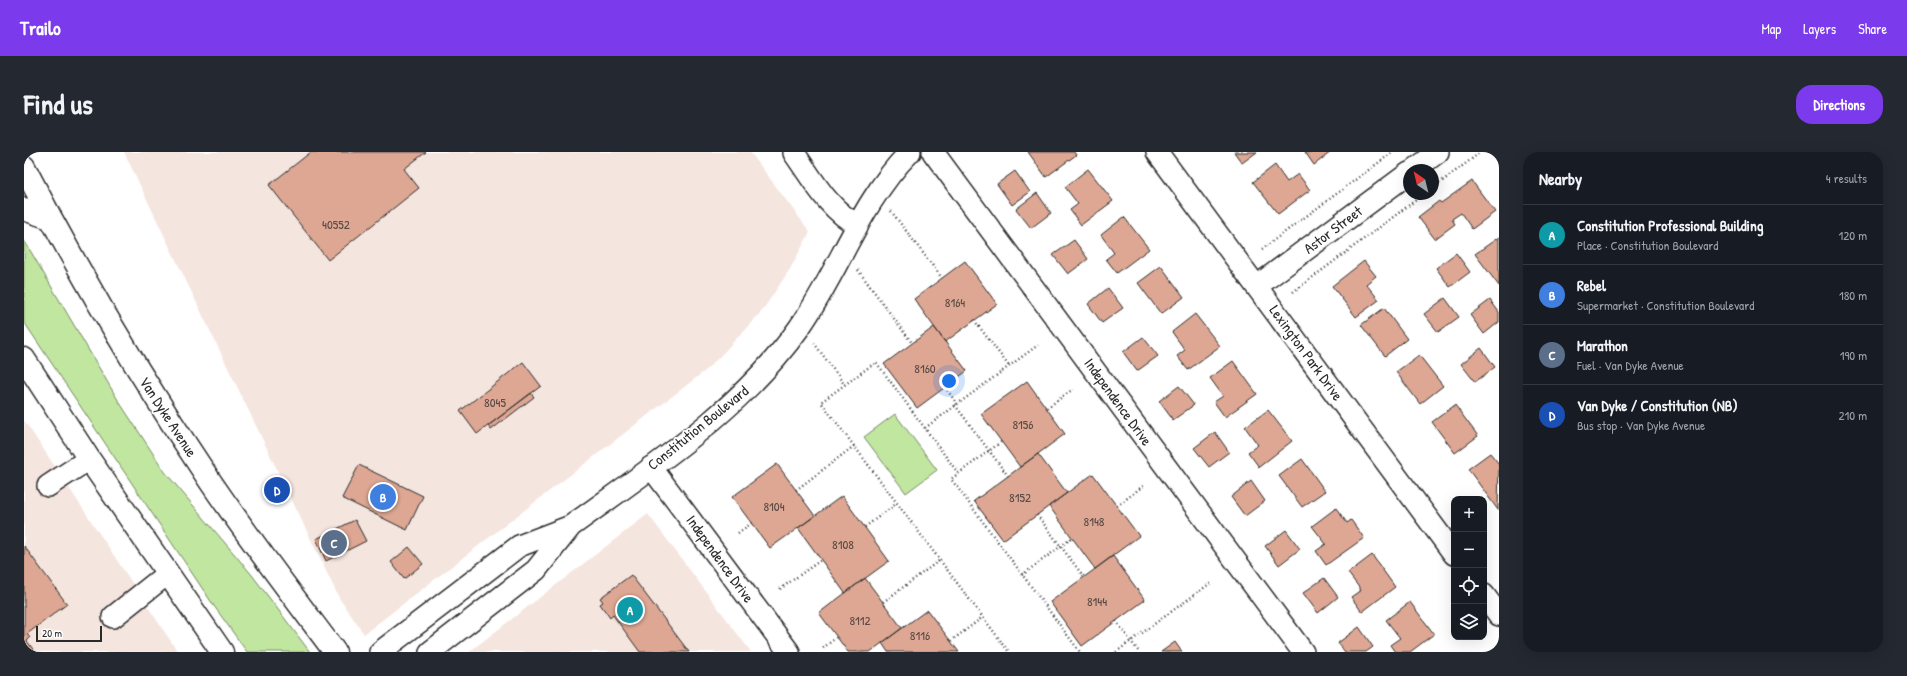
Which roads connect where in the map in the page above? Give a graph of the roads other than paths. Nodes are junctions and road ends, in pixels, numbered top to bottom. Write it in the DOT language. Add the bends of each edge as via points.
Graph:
graph roads {
  1 [pos="794,152"];
  2 [pos="910,152"];
  3 [pos="933,152"];
  4 [pos="1157,152"];
  5 [pos="1438,152"];
  6 [pos="1422,164"];
  7 [pos="24,167"];
  8 [pos="1403,177"];
  9 [pos="24,209"];
  10 [pos="50,218"];
  11 [pos="858,225"];
  12 [pos="1257,286"];
  13 [pos="24,359"];
  14 [pos="89,459"];
  15 [pos="652,467"];
  16 [pos="48,486"];
  17 [pos="571,526"];
  18 [pos="1451,550"];
  19 [pos="167,574"];
  20 [pos="472,582"];
  21 [pos="1487,599"];
  22 [pos="490,606"];
  23 [pos="1499,615"];
  24 [pos="113,617"];
  25 [pos="222,652"];
  26 [pos="335,652"];
  27 [pos="380,652"];
  28 [pos="430,652"];
  29 [pos="789,652"];
  30 [pos="1303,652"];
  1 -- 11 [label="street" via="833,206"];
  2 -- 11 [label="street, Constitution Boulevard" via="888,177"];
  3 -- 30 [label="street, Independence Drive"];
  4 -- 12 [label="street, Lexington Park Drive"];
  5 -- 6 [label="street"];
  7 -- 10 [label="main road, Van Dyke Avenue"];
  8 -- 12 [label="street, Astor Street"];
  9 -- 10 [label="main road"];
  10 -- 26 [label="main road, Van Dyke Avenue" via="138,370 211,483"];
  11 -- 15 [label="street, Constitution Boulevard" via="824,289 772,363 711,422"];
  12 -- 18 [label="street, Lexington Park Drive"];
  13 -- 14 [label="main road"];
  14 -- 16 [label="street"];
  14 -- 19 [label="main road"];
  15 -- 17 [label="street, Constitution Boulevard"];
  15 -- 29 [label="street, Independence Drive"];
  17 -- 20 [label="street, Constitution Boulevard" via="519,546"];
  17 -- 22 [label="street, Constitution Boulevard" via="536,570"];
  19 -- 24 [label="street"];
  19 -- 25 [label="main road"];
  20 -- 22 [label="street"];
  20 -- 27 [label="street, Constitution Boulevard"];
  21 -- 23 [label="street"];
  22 -- 28 [label="street, Constitution Boulevard"];
}
